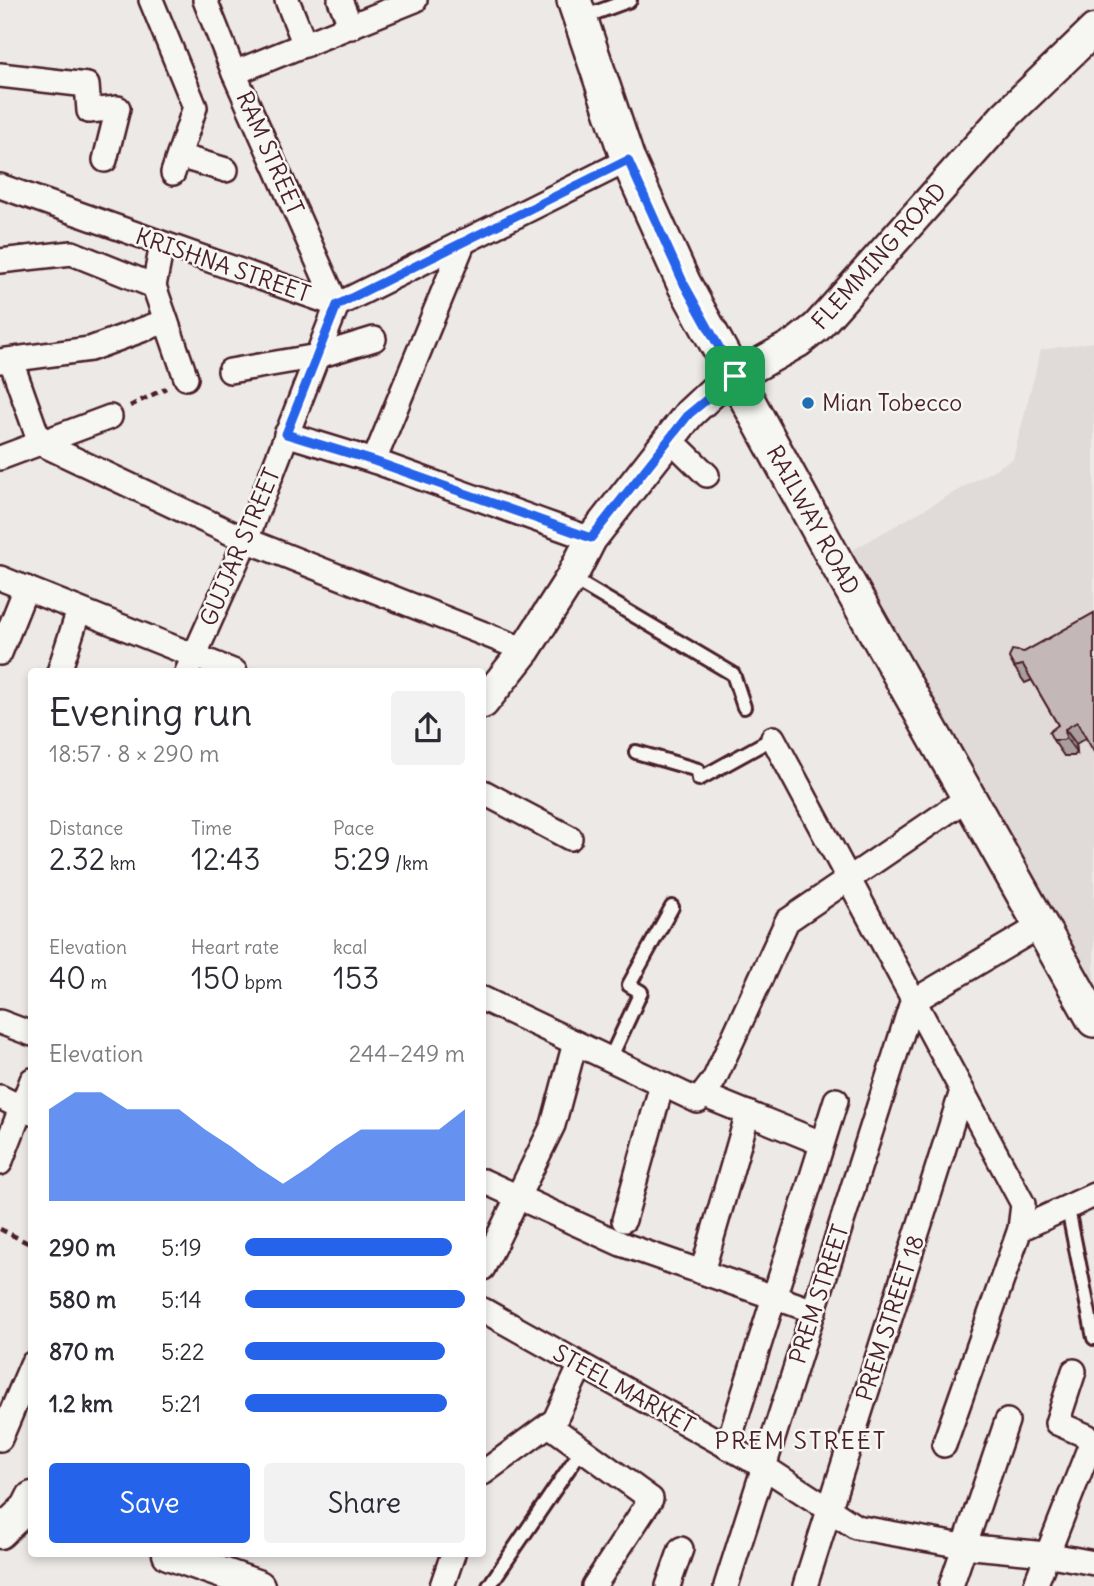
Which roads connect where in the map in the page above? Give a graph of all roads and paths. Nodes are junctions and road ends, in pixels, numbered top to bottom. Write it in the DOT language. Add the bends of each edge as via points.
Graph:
graph roads {
  1 [pos="151,0"];
  2 [pos="205,0"];
  3 [pos="287,0"];
  4 [pos="340,0"];
  5 [pos="415,0"];
  6 [pos="630,0"];
  7 [pos="578,9"];
  8 [pos="351,27"];
  9 [pos="1094,30"];
  10 [pos="305,45"];
  11 [pos="234,74"];
  12 [pos="0,75"];
  13 [pos="105,160"];
  14 [pos="628,160"];
  15 [pos="226,170"];
  16 [pos="0,186"];
  17 [pos="464,241"];
  18 [pos="162,245"];
  19 [pos="0,261"];
  20 [pos="154,286"];
  21 [pos="337,305"];
  22 [pos="166,321"];
  23 [pos="374,339"];
  24 [pos="318,356"];
  25 [pos="6,361"];
  26 [pos="230,371"];
  27 [pos="735,376"];
  28 [pos="186,378"];
  29 [pos="110,417"];
  30 [pos="286,434"];
  31 [pos="669,438"];
  32 [pos="40,443"];
  33 [pos="0,458"];
  34 [pos="374,461"];
  35 [pos="707,475"];
  36 [pos="591,538"];
  37 [pos="246,540"];
  38 [pos="0,578"];
  39 [pos="571,578"];
  40 [pos="26,588"];
  41 [pos="79,610"];
  42 [pos="525,650"];
  43 [pos="0,653"];
  44 [pos="190,664"];
  45 [pos="60,668"];
  46 [pos="212,668"];
  47 [pos="486,700"];
  48 [pos="744,707"];
  49 [pos="773,738"];
  50 [pos="636,752"];
  51 [pos="486,794"];
  52 [pos="969,797"];
  53 [pos="570,838"];
  54 [pos="847,879"];
  55 [pos="672,907"];
  56 [pos="1040,926"];
  57 [pos="486,1000"];
  58 [pos="912,1002"];
  59 [pos="1094,1020"];
  60 [pos="0,1022"];
  61 [pos="28,1032"];
  62 [pos="575,1043"];
  63 [pos="610,1059"];
  64 [pos="662,1084"];
  65 [pos="962,1091"];
  66 [pos="703,1095"];
  67 [pos="0,1097"];
  68 [pos="836,1100"];
  69 [pos="26,1110"];
  70 [pos="748,1113"];
  71 [pos="821,1143"];
  72 [pos="0,1163"];
  73 [pos="486,1182"];
  74 [pos="1094,1195"];
  75 [pos="520,1198"];
  76 [pos="1068,1209"];
  77 [pos="624,1220"];
  78 [pos="0,1229"];
  79 [pos="1020,1229"];
  80 [pos="28,1242"];
  81 [pos="486,1262"];
  82 [pos="702,1272"];
  83 [pos="772,1296"];
  84 [pos="814,1311"];
  85 [pos="486,1312"];
  86 [pos="1094,1338"];
  87 [pos="581,1364"];
  88 [pos="28,1370"];
  89 [pos="1074,1371"];
  90 [pos="8,1397"];
  91 [pos="1007,1421"];
  92 [pos="548,1425"];
  93 [pos="0,1439"];
  94 [pos="944,1445"];
  95 [pos="727,1447"];
  96 [pos="582,1449"];
  97 [pos="764,1467"];
  98 [pos="486,1471"];
  99 [pos="22,1502"];
  100 [pos="830,1508"];
  101 [pos="0,1533"];
  102 [pos="963,1546"];
  103 [pos="681,1549"];
  104 [pos="1046,1554"];
  105 [pos="452,1557"];
  106 [pos="1094,1563"];
  107 [pos="191,1564"];
  108 [pos="259,1586"];
  109 [pos="442,1586"];
  110 [pos="489,1586"];
  111 [pos="594,1586"];
  112 [pos="668,1586"];
  113 [pos="726,1586"];
  114 [pos="805,1586"];
  115 [pos="951,1586"];
  116 [pos="1035,1586"];
  1 -- 15 [label="street" via="195,107 176,164"];
  2 -- 11 [label="street, RAM STREET"];
  3 -- 10 [label="street"];
  4 -- 8 [label="street"];
  5 -- 8 [label="street"];
  6 -- 7 [label="lane"];
  7 -- 14 [label="main road, RAILWAY ROAD"];
  8 -- 10 [label="street"];
  9 -- 27 [label="street, FLEMMING ROAD" via="1005,116 817,327"];
  10 -- 11 [label="street"];
  11 -- 21 [label="street, RAM STREET"];
  12 -- 13 [label="street" via="87,85 89,111 118,108"];
  14 -- 17 [label="street, KRISHNA STREET"];
  14 -- 27 [label="main road, RAILWAY ROAD" via="684,284"];
  16 -- 18 [label="street, KRISHNA STREET"];
  17 -- 21 [label="street, KRISHNA STREET"];
  17 -- 34 [label="street"];
  18 -- 20 [label="street"];
  18 -- 21 [label="street, KRISHNA STREET"];
  19 -- 20 [label="street" via="72,253"];
  20 -- 22 [label="street"];
  21 -- 24 [label="street, GUJJAR STREET"];
  22 -- 25 [label="street" via="90,349"];
  22 -- 28 [label="street"];
  23 -- 24 [label="street"];
  24 -- 26 [label="street"];
  24 -- 30 [label="street, GUJJAR STREET"];
  25 -- 32 [label="street"];
  27 -- 31 [label="street, FLEMMING ROAD" via="705,398"];
  27 -- 52 [label="main road, RAILWAY ROAD"];
  28 -- 29 [label="path"];
  29 -- 32 [label="street"];
  30 -- 34 [label="street"];
  30 -- 37 [label="street, GUJJAR STREET"];
  31 -- 35 [label="street"];
  31 -- 36 [label="street, FLEMMING ROAD"];
  32 -- 33 [label="street"];
  32 -- 37 [label="street"];
  34 -- 36 [label="street"];
  36 -- 39 [label="street, FLEMMING ROAD"];
  37 -- 42 [label="street"];
  37 -- 44 [label="street, GUJJAR STREET"];
  38 -- 40 [label="street"];
  39 -- 42 [label="street, FLEMMING ROAD"];
  39 -- 48 [label="lane" via="733,674"];
  40 -- 41 [label="street"];
  40 -- 43 [label="street"];
  41 -- 44 [label="street"];
  41 -- 45 [label="street"];
  42 -- 47 [label="street, FLEMMING ROAD"];
  44 -- 46 [label="street"];
  49 -- 50 [label="lane" via="699,779 698,770"];
  49 -- 54 [label="street"];
  51 -- 53 [label="street"];
  52 -- 54 [label="street"];
  52 -- 56 [label="main road, RAILWAY ROAD"];
  54 -- 58 [label="street"];
  54 -- 66 [label="street" via="786,921"];
  55 -- 63 [label="lane" via="629,985 641,992"];
  56 -- 58 [label="street"];
  56 -- 59 [label="main road, RAILWAY ROAD"];
  57 -- 62 [label="street"];
  58 -- 65 [label="street"];
  58 -- 84 [label="street, PREM STREET"];
  60 -- 61 [label="street"];
  62 -- 63 [label="street"];
  62 -- 75 [label="street" via="553,1125"];
  63 -- 64 [label="street"];
  64 -- 66 [label="street" via="698,1101"];
  64 -- 77 [label="street"];
  65 -- 79 [label="street" via="1023,1204"];
  65 -- 100 [label="street, PREM STREET 18"];
  66 -- 70 [label="street"];
  67 -- 69 [label="street"];
  68 -- 71 [label="street"];
  69 -- 72 [label="street"];
  70 -- 71 [label="street"];
  70 -- 82 [label="street"];
  71 -- 83 [label="street"];
  73 -- 75 [label="street"];
  74 -- 76 [label="street"];
  75 -- 81 [label="street"];
  75 -- 82 [label="street" via="621,1244"];
  76 -- 79 [label="street"];
  76 -- 86 [label="lane"];
  78 -- 80 [label="path"];
  79 -- 94 [label="street"];
  82 -- 83 [label="street"];
  83 -- 84 [label="street"];
  83 -- 95 [label="street"];
  84 -- 97 [label="street, PREM STREET"];
  85 -- 87 [label="street, STEEL MARKET"];
  87 -- 92 [label="street" via="555,1420"];
  87 -- 95 [label="street, STEEL MARKET"];
  88 -- 90 [label="street"];
  89 -- 104 [label="street" via="1057,1423 1087,1436 1090,1446"];
  90 -- 93 [label="street"];
  91 -- 102 [label="street"];
  92 -- 96 [label="street"];
  92 -- 98 [label="street"];
  95 -- 97 [label="street, STEEL MARKET"];
  96 -- 110 [label="lane"];
  96 -- 111 [label="street" via="651,1499"];
  97 -- 100 [label="street, STEEL MARKET"];
  97 -- 113 [label="street, PREM STREET"];
  99 -- 101 [label="street"];
  100 -- 102 [label="street, STEEL MARKET" via="856,1527"];
  100 -- 114 [label="street, PREM STREET 18"];
  102 -- 104 [label="street, STEEL MARKET"];
  102 -- 115 [label="street"];
  103 -- 112 [label="street"];
  104 -- 106 [label="street, STEEL MARKET"];
  104 -- 116 [label="street"];
  105 -- 109 [label="street"];
  107 -- 108 [label="street"];
}
